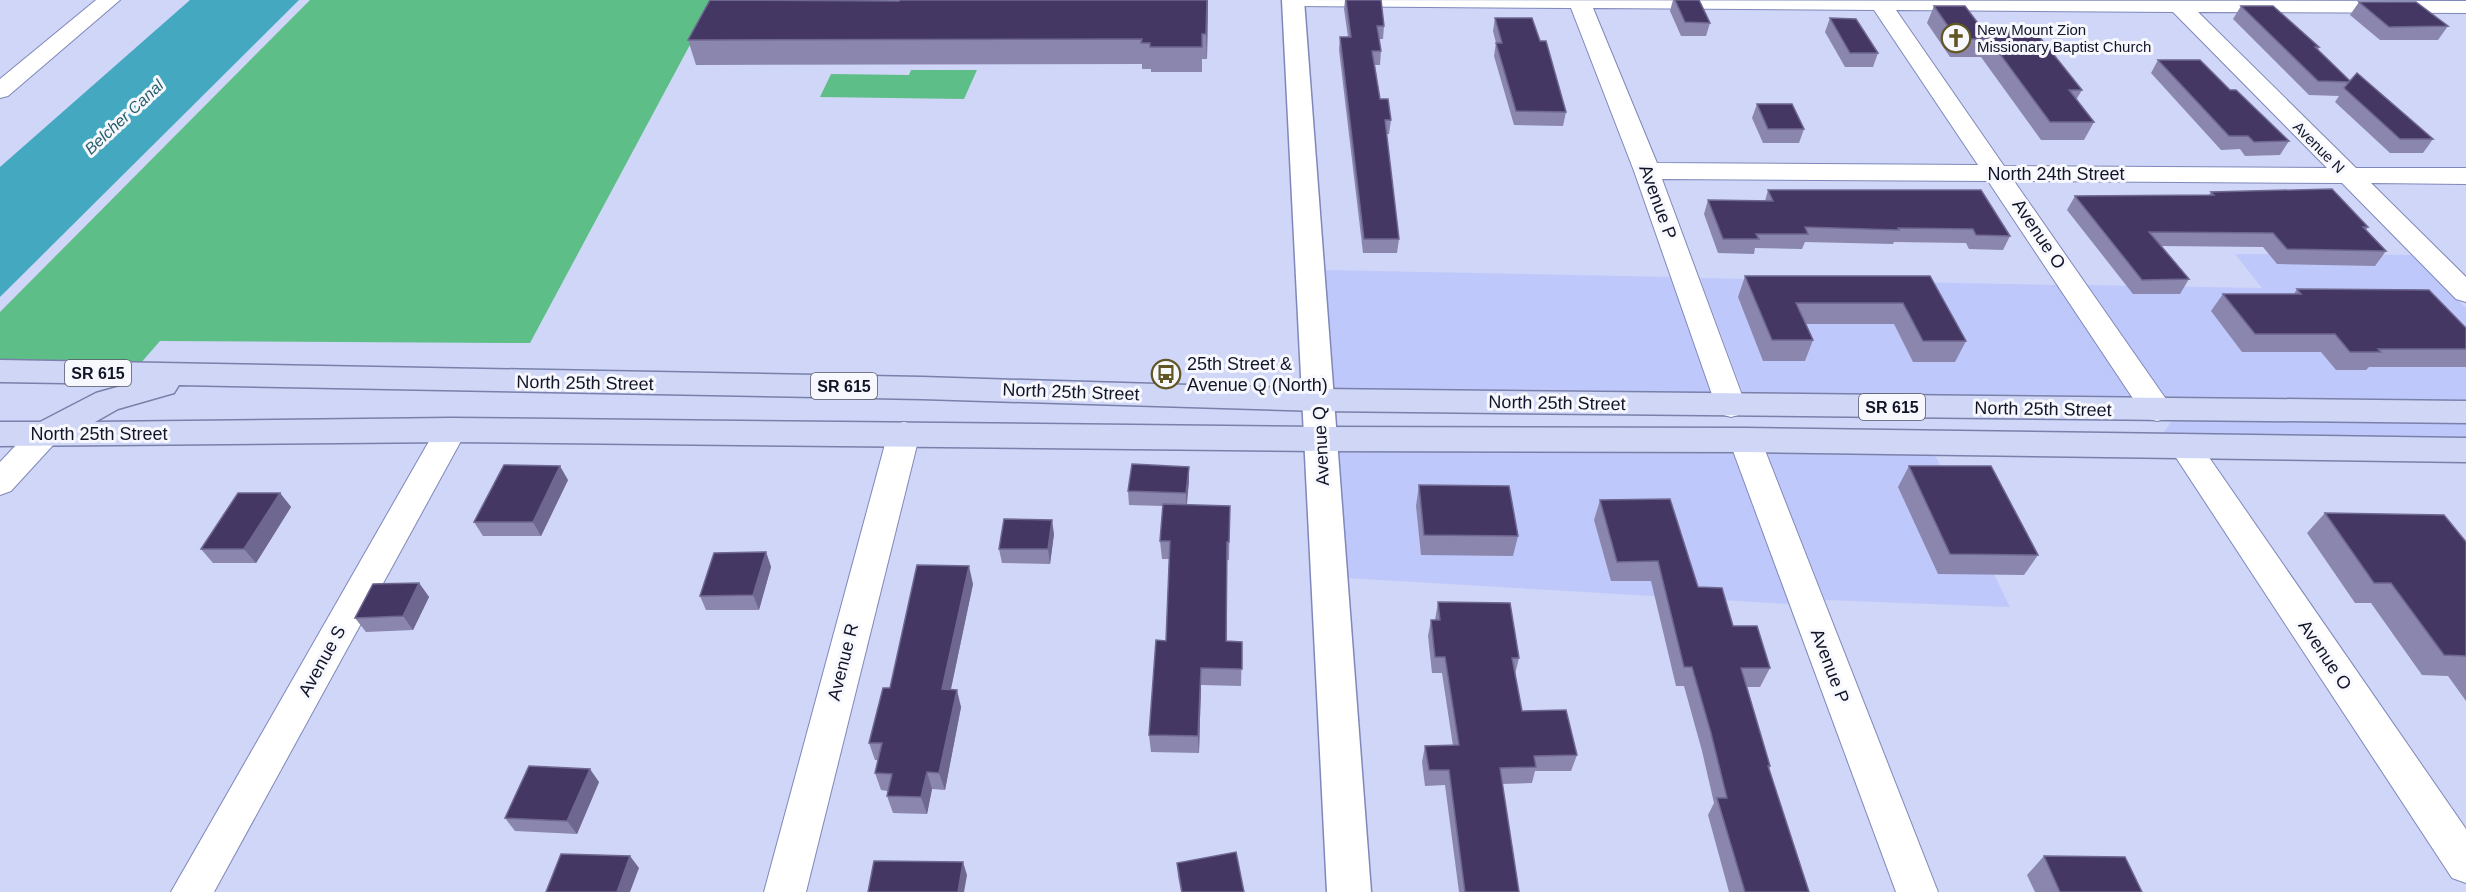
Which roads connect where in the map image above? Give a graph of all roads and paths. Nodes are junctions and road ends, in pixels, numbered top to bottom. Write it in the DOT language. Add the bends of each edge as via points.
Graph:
graph roads {
  1 [pos="110,0"];
  2 [pos="1293,0"];
  3 [pos="1580,1"];
  4 [pos="1879,2"];
  5 [pos="2177,3"];
  6 [pos="2466,7"];
  7 [pos="0,91"];
  8 [pos="1647,171"];
  9 [pos="1998,173"];
  10 [pos="2348,175"];
  11 [pos="2466,176"];
  12 [pos="2466,293"];
  13 [pos="0,371"];
  14 [pos="196,376"];
  15 [pos="1319,400"];
  16 [pos="1731,406"];
  17 [pos="2157,410"];
  18 [pos="2466,412"];
  19 [pos="451,430"];
  20 [pos="904,433"];
  21 [pos="0,434"];
  22 [pos="44,435"];
  23 [pos="1320,439"];
  24 [pos="1745,440"];
  25 [pos="1830,441"];
  26 [pos="2184,445"];
  27 [pos="2466,450"];
  28 [pos="0,483"];
  29 [pos="2466,864"];
  30 [pos="192,892"];
  31 [pos="785,892"];
  32 [pos="1349,892"];
  33 [pos="1917,892"];
  1 -- 7 [label="street"];
  2 -- 3 [label="street"];
  2 -- 15 [label="street, Avenue Q"];
  3 -- 4 [label="street"];
  3 -- 8 [label="street, Avenue P"];
  4 -- 5 [label="street"];
  4 -- 9 [label="street, Avenue O"];
  5 -- 6 [label="street"];
  5 -- 10 [label="street, Avenue N"];
  8 -- 9 [label="street, North 24th Street"];
  8 -- 16 [label="street, Avenue P"];
  9 -- 10 [label="street, North 24th Street"];
  9 -- 17 [label="street, Avenue O"];
  10 -- 11 [label="street, North 24th Street"];
  10 -- 12 [label="street, Avenue N"];
  13 -- 14 [label="main road, North 25th Street / SR 615"];
  14 -- 15 [label="main road, North 25th Street / SR 615" via="910,387"];
  14 -- 22 [label="main road" via="107,401"];
  15 -- 16 [label="main road, North 25th Street / SR 615"];
  15 -- 23 [label="street, Avenue Q"];
  16 -- 17 [label="main road, North 25th Street / SR 615"];
  17 -- 18 [label="main road, North 25th Street / SR 615"];
  17 -- 25 [label="main road" via="2148,425 1866,425"];
  19 -- 20 [label="main road, North 25th Street / SR 615"];
  19 -- 22 [label="main road, North 25th Street / SR 615"];
  19 -- 30 [label="street, Avenue S"];
  20 -- 23 [label="main road, North 25th Street / SR 615"];
  20 -- 31 [label="street, Avenue R"];
  21 -- 22 [label="main road, North 25th Street / SR 615"];
  22 -- 28 [label="street"];
  23 -- 24 [label="main road, North 25th Street / SR 615"];
  23 -- 32 [label="street, Avenue Q"];
  24 -- 25 [label="main road, North 25th Street / SR 615"];
  24 -- 33 [label="street, Avenue P"];
  25 -- 26 [label="main road, North 25th Street / SR 615"];
  26 -- 27 [label="main road, North 25th Street / SR 615"];
  26 -- 29 [label="street, Avenue O"];
}
